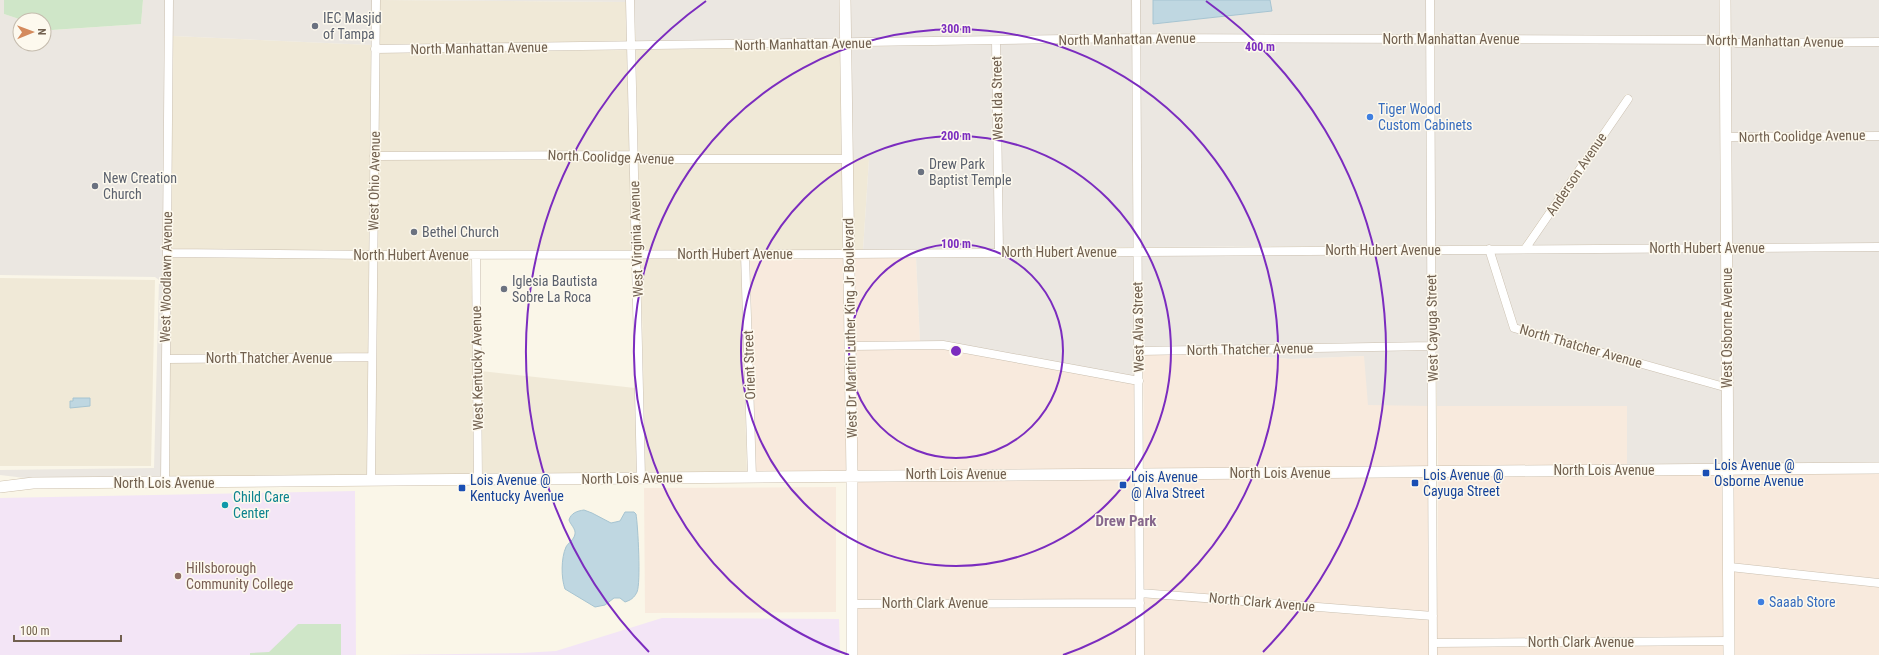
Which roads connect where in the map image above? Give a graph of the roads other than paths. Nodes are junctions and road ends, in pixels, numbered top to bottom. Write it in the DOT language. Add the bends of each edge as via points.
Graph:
graph roads {
  1 [pos="169,0"];
  2 [pos="376,0"];
  3 [pos="630,0"];
  4 [pos="845,0"];
  5 [pos="1136,0"];
  6 [pos="1430,0"];
  7 [pos="1725,0"];
  8 [pos="1136,38"];
  9 [pos="1430,39"];
  10 [pos="1725,40"];
  11 [pos="996,41"];
  12 [pos="1879,42"];
  13 [pos="845,43"];
  14 [pos="632,46"];
  15 [pos="375,49"];
  16 [pos="1628,98"];
  17 [pos="1879,136"];
  18 [pos="1726,137"];
  19 [pos="634,155"];
  20 [pos="374,156"];
  21 [pos="847,159"];
  22 [pos="1879,247"];
  23 [pos="1727,248"];
  24 [pos="1489,249"];
  25 [pos="1525,249"];
  26 [pos="1431,250"];
  27 [pos="1137,251"];
  28 [pos="999,252"];
  29 [pos="167,253"];
  30 [pos="476,254"];
  31 [pos="637,254"];
  32 [pos="745,254"];
  33 [pos="849,254"];
  34 [pos="373,255"];
  35 [pos="850,346"];
  36 [pos="1432,346"];
  37 [pos="1139,350"];
  38 [pos="372,357"];
  39 [pos="166,359"];
  40 [pos="1139,381"];
  41 [pos="1728,388"];
  42 [pos="1879,468"];
  43 [pos="1727,470"];
  44 [pos="1434,471"];
  45 [pos="1139,473"];
  46 [pos="852,475"];
  47 [pos="752,477"];
  48 [pos="641,478"];
  49 [pos="0,479"];
  50 [pos="478,480"];
  51 [pos="371,481"];
  52 [pos="32,483"];
  53 [pos="165,483"];
  54 [pos="0,487"];
  55 [pos="1730,567"];
  56 [pos="1879,583"];
  57 [pos="1140,593"];
  58 [pos="1140,603"];
  59 [pos="851,604"];
  60 [pos="1433,616"];
  61 [pos="1433,642"];
  62 [pos="1729,642"];
  63 [pos="852,655"];
  64 [pos="1140,655"];
  65 [pos="1433,655"];
  66 [pos="1729,655"];
  1 -- 29 [label="street, West Woodlawn Avenue"];
  2 -- 15 [label="street, West Ohio Avenue"];
  3 -- 14 [label="street, West Virginia Avenue"];
  4 -- 13 [label="street, West Dr Martin Luther King Jr Boulevard"];
  5 -- 8 [label="street, West Alva Street"];
  6 -- 9 [label="street, West Cayuga Street"];
  7 -- 10 [label="street, West Osborne Avenue"];
  8 -- 9 [label="street, North Manhattan Avenue"];
  8 -- 11 [label="street, North Manhattan Avenue"];
  8 -- 27 [label="street, West Alva Street"];
  9 -- 10 [label="street, North Manhattan Avenue"];
  9 -- 26 [label="street, West Cayuga Street"];
  10 -- 12 [label="street, North Manhattan Avenue" via="1736,43"];
  10 -- 18 [label="street, West Osborne Avenue"];
  11 -- 13 [label="street, North Manhattan Avenue"];
  11 -- 28 [label="street, West Ida Street"];
  13 -- 14 [label="street, North Manhattan Avenue"];
  13 -- 21 [label="street, West Dr Martin Luther King Jr Boulevard"];
  14 -- 15 [label="street, North Manhattan Avenue"];
  14 -- 19 [label="street, West Virginia Avenue"];
  15 -- 20 [label="street, West Ohio Avenue"];
  16 -- 25 [label="street, Anderson Avenue"];
  17 -- 18 [label="street, North Coolidge Avenue"];
  18 -- 23 [label="street, West Osborne Avenue"];
  19 -- 20 [label="street, North Coolidge Avenue"];
  19 -- 21 [label="street, North Coolidge Avenue" via="641,159"];
  19 -- 31 [label="street, West Virginia Avenue"];
  20 -- 34 [label="street, West Ohio Avenue"];
  21 -- 33 [label="street, West Dr Martin Luther King Jr Boulevard"];
  22 -- 23 [label="street, North Hubert Avenue"];
  23 -- 25 [label="street, North Hubert Avenue"];
  23 -- 41 [label="street, West Osborne Avenue"];
  24 -- 25 [label="street, North Hubert Avenue"];
  24 -- 26 [label="street, North Hubert Avenue"];
  24 -- 41 [label="street, North Thatcher Avenue" via="1514,328"];
  26 -- 27 [label="street, North Hubert Avenue"];
  26 -- 36 [label="street, West Cayuga Street"];
  27 -- 28 [label="street, North Hubert Avenue"];
  27 -- 37 [label="street, West Alva Street"];
  28 -- 33 [label="street, North Hubert Avenue"];
  29 -- 34 [label="street, North Hubert Avenue"];
  29 -- 39 [label="street, West Woodlawn Avenue"];
  30 -- 31 [label="street, North Hubert Avenue"];
  30 -- 34 [label="street, North Hubert Avenue"];
  30 -- 50 [label="street, West Kentucky Avenue"];
  31 -- 32 [label="street, North Hubert Avenue"];
  31 -- 48 [label="street, West Virginia Avenue"];
  32 -- 33 [label="street, North Hubert Avenue"];
  32 -- 47 [label="street, Orient Street"];
  33 -- 35 [label="street, West Dr Martin Luther King Jr Boulevard"];
  34 -- 38 [label="street, West Ohio Avenue"];
  35 -- 40 [label="street" via="943,345"];
  35 -- 46 [label="street, West Dr Martin Luther King Jr Boulevard"];
  36 -- 37 [label="street, North Thatcher Avenue"];
  36 -- 44 [label="street, West Cayuga Street"];
  37 -- 40 [label="street, West Alva Street"];
  38 -- 39 [label="street, North Thatcher Avenue"];
  38 -- 51 [label="street, West Ohio Avenue"];
  39 -- 53 [label="street, West Woodlawn Avenue"];
  40 -- 45 [label="street, West Alva Street"];
  41 -- 43 [label="street, West Osborne Avenue"];
  42 -- 43 [label="street, North Lois Avenue"];
  43 -- 44 [label="street, North Lois Avenue"];
  43 -- 55 [label="street, West Osborne Avenue"];
  44 -- 45 [label="street, North Lois Avenue"];
  44 -- 60 [label="street, West Cayuga Street"];
  45 -- 46 [label="street, North Lois Avenue"];
  45 -- 57 [label="street, West Alva Street"];
  46 -- 47 [label="street, North Lois Avenue"];
  46 -- 59 [label="street, West Dr Martin Luther King Jr Boulevard"];
  47 -- 48 [label="street, North Lois Avenue"];
  48 -- 50 [label="street, North Lois Avenue"];
  49 -- 52 [label="street, North Lois Avenue"];
  50 -- 51 [label="street, North Lois Avenue"];
  51 -- 53 [label="street, North Lois Avenue"];
  52 -- 53 [label="street, North Lois Avenue"];
  52 -- 54 [label="street, North Lois Avenue"];
  55 -- 56 [label="street"];
  55 -- 62 [label="street, West Osborne Avenue"];
  57 -- 58 [label="street, West Alva Street"];
  57 -- 60 [label="street, North Clark Avenue"];
  58 -- 59 [label="street, North Clark Avenue"];
  58 -- 64 [label="street, West Alva Street"];
  59 -- 63 [label="street, West Dr Martin Luther King Jr Boulevard"];
  60 -- 61 [label="street, West Cayuga Street"];
  61 -- 62 [label="street, North Clark Avenue"];
  61 -- 65 [label="street, West Cayuga Street"];
  62 -- 66 [label="street, West Osborne Avenue"];
}
